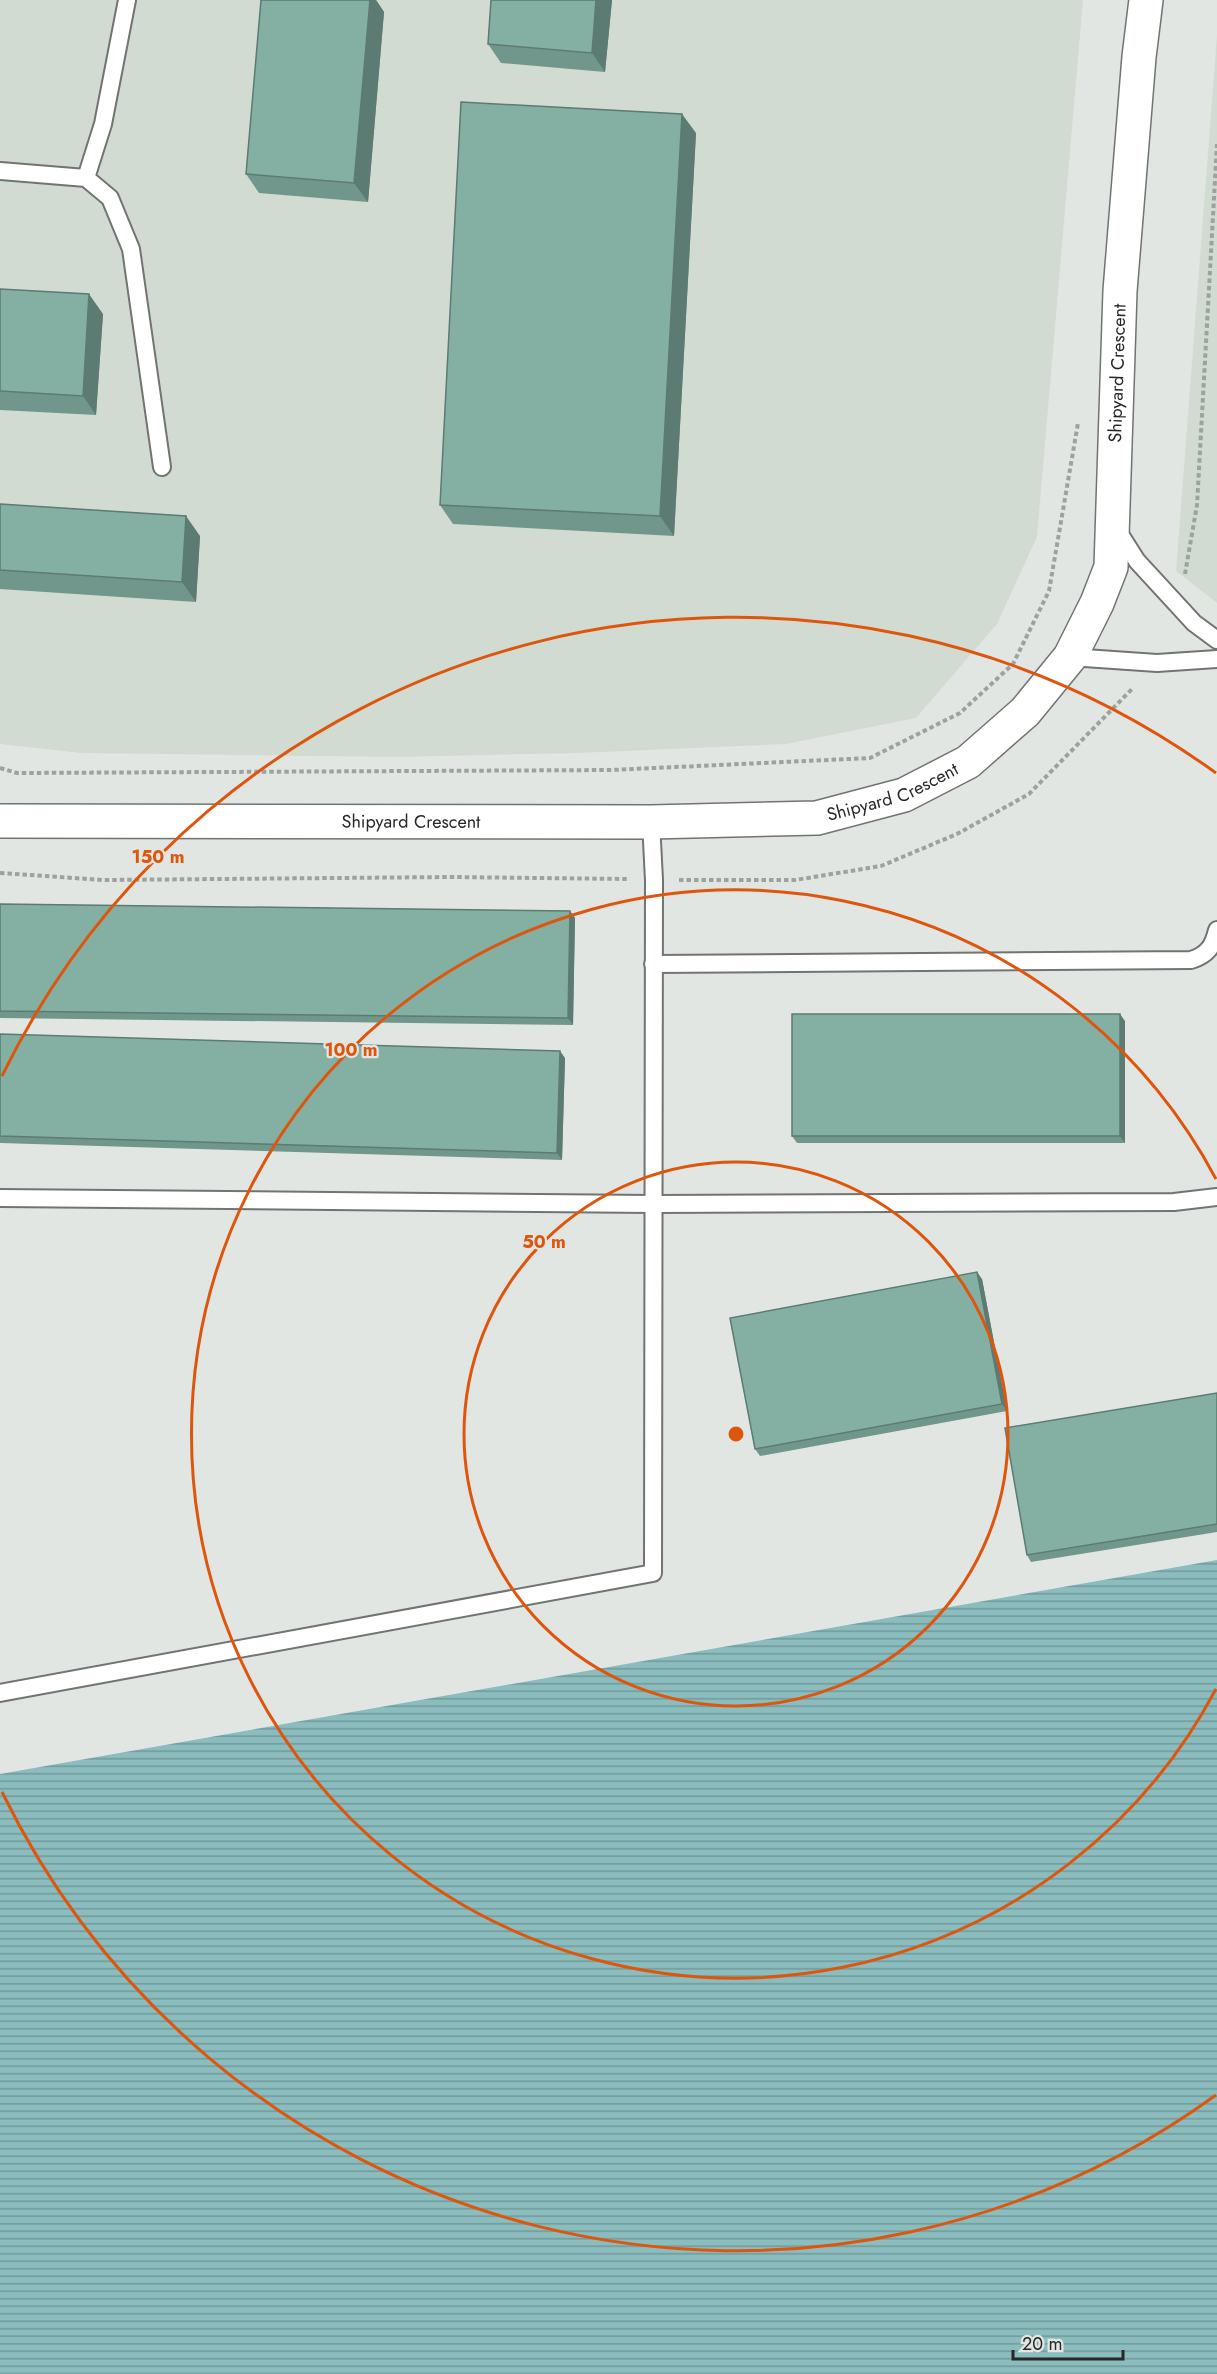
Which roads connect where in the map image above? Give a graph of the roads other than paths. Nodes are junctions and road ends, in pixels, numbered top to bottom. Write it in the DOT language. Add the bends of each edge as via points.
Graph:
graph roads {
  1 [pos="127,0"];
  2 [pos="1146,0"];
  3 [pos="0,171"];
  4 [pos="86,178"];
  5 [pos="162,467"];
  6 [pos="1114,525"];
  7 [pos="1217,640"];
  8 [pos="1070,657"];
  9 [pos="1217,659"];
  10 [pos="0,821"];
  11 [pos="651,822"];
  12 [pos="1217,930"];
  13 [pos="653,964"];
  14 [pos="1217,1197"];
  15 [pos="0,1198"];
  16 [pos="653,1203"];
  17 [pos="0,1693"];
  1 -- 4 [label="lane" via="103,124"];
  2 -- 6 [label="street, Shipyard Crescent" via="1120,291"];
  3 -- 4 [label="lane"];
  4 -- 5 [label="lane" via="110,198 131,249"];
  6 -- 7 [label="lane" via="1137,561 1194,623"];
  6 -- 8 [label="street, Shipyard Crescent" via="1111,567"];
  8 -- 9 [label="lane" via="1157,663"];
  8 -- 11 [label="street, Shipyard Crescent" via="1025,712 968,762 904,795 818,818"];
  10 -- 11 [label="street, Shipyard Crescent"];
  11 -- 13 [label="lane"];
  12 -- 13 [label="lane" via="1213,946 1203,957 1191,960"];
  13 -- 16 [label="lane"];
  14 -- 16 [label="lane" via="1162,1202"];
  15 -- 16 [label="lane"];
  16 -- 17 [label="lane" via="653,1573"];
}
